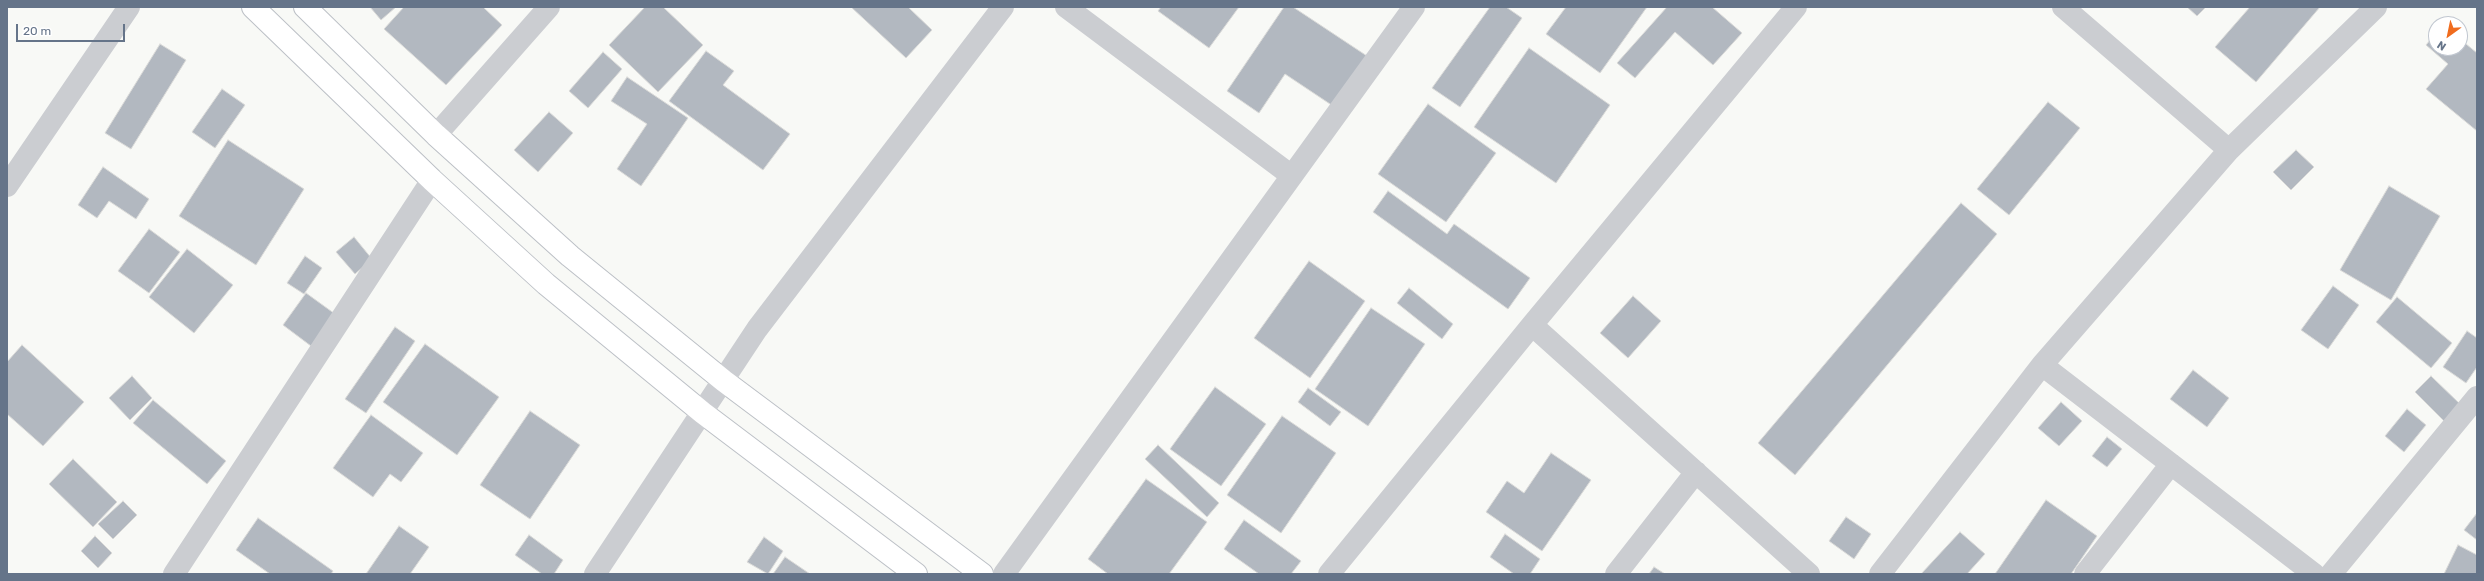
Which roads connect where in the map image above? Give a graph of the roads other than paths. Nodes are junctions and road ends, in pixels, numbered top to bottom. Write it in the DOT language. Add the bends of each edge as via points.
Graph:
graph roads {
  1 [pos="129,7"];
  2 [pos="253,7"];
  3 [pos="305,7"];
  4 [pos="549,7"];
  5 [pos="1003,7"];
  6 [pos="1066,7"];
  7 [pos="1414,7"];
  8 [pos="1796,7"];
  9 [pos="2063,7"];
  10 [pos="2376,7"];
  11 [pos="436,135"];
  12 [pos="2229,150"];
  13 [pos="1292,176"];
  14 [pos="432,180"];
  15 [pos="7,186"];
  16 [pos="1532,325"];
  17 [pos="2042,365"];
  18 [pos="724,381"];
  19 [pos="2477,397"];
  20 [pos="703,413"];
  21 [pos="2170,464"];
  22 [pos="1696,472"];
  23 [pos="174,574"];
  24 [pos="595,574"];
  25 [pos="916,574"];
  26 [pos="982,574"];
  27 [pos="1004,574"];
  28 [pos="1329,574"];
  29 [pos="1616,574"];
  30 [pos="1809,574"];
  31 [pos="1880,574"];
  32 [pos="2085,574"];
  33 [pos="2314,574"];
  34 [pos="2332,574"];
  1 -- 15 [label="street"];
  2 -- 14 [label="main road"];
  3 -- 11 [label="main road"];
  4 -- 11 [label="street"];
  5 -- 18 [label="street" via="757,329"];
  6 -- 13 [label="street"];
  7 -- 13 [label="street"];
  8 -- 16 [label="street"];
  9 -- 12 [label="street"];
  10 -- 12 [label="street"];
  11 -- 18 [label="main road" via="570,256"];
  12 -- 17 [label="street"];
  13 -- 27 [label="street"];
  14 -- 20 [label="main road" via="546,284"];
  14 -- 23 [label="street"];
  16 -- 22 [label="street"];
  16 -- 28 [label="street"];
  17 -- 21 [label="street"];
  17 -- 31 [label="street"];
  18 -- 20 [label="street"];
  18 -- 26 [label="main road"];
  19 -- 34 [label="street"];
  20 -- 24 [label="street"];
  20 -- 25 [label="main road"];
  21 -- 32 [label="street"];
  21 -- 33 [label="street"];
  22 -- 29 [label="street"];
  22 -- 30 [label="street"];
}
